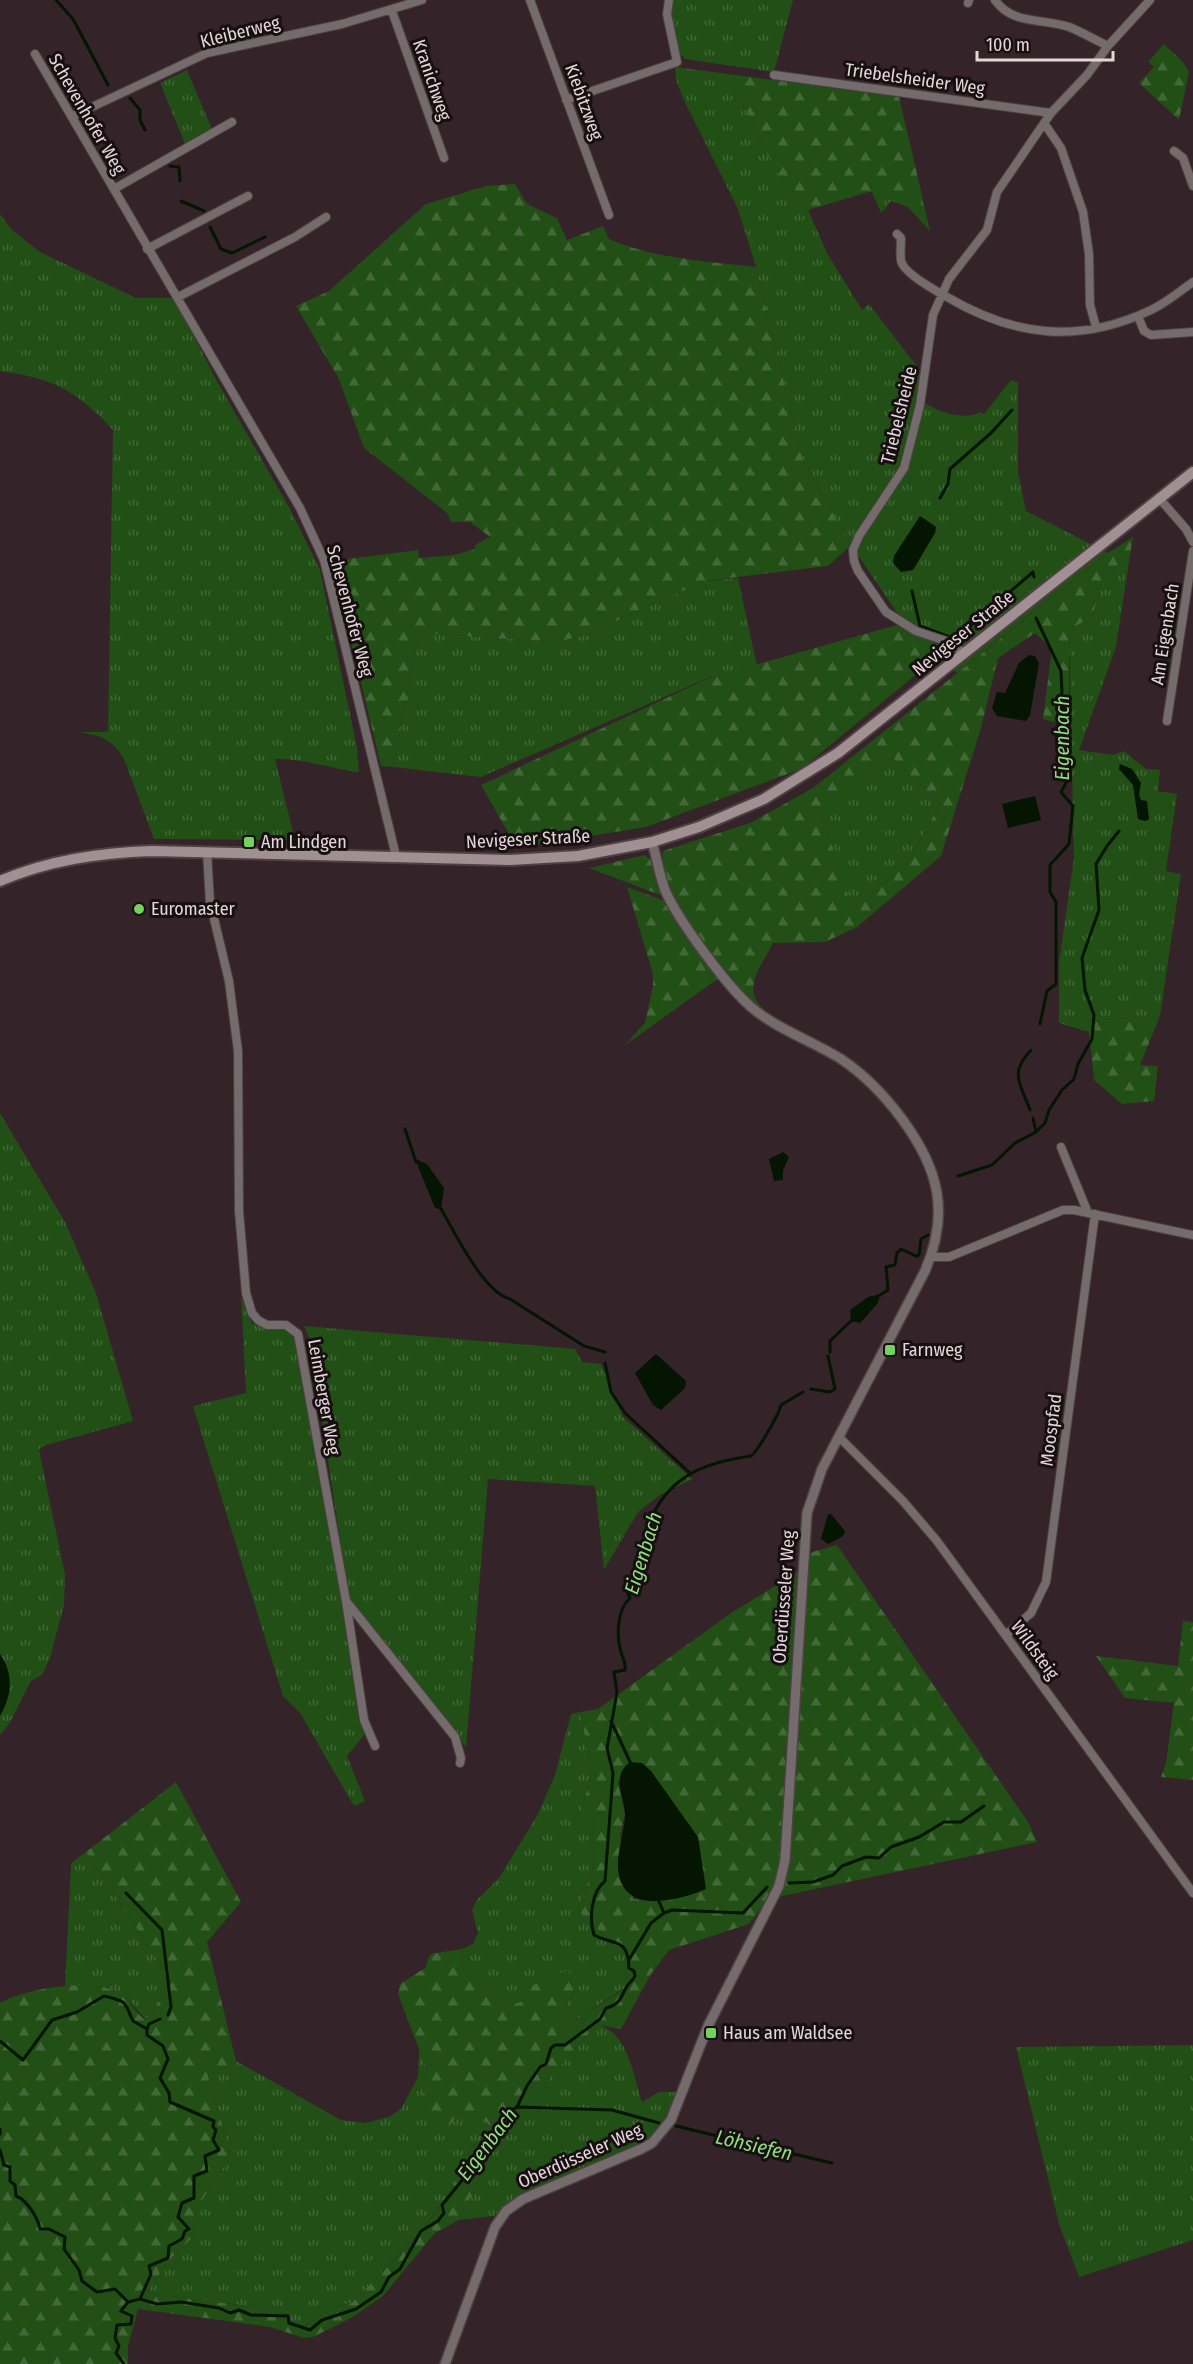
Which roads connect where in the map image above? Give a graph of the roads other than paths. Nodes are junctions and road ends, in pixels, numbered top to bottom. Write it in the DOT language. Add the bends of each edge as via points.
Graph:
graph roads {
  1 [pos="422,0"];
  2 [pos="530,0"];
  3 [pos="669,0"];
  4 [pos="995,0"];
  5 [pos="1150,0"];
  6 [pos="392,11"];
  7 [pos="1108,46"];
  8 [pos="35,54"];
  9 [pos="774,75"];
  10 [pos="566,100"];
  11 [pos="1051,113"];
  12 [pos="73,116"];
  13 [pos="232,122"];
  14 [pos="1044,123"];
  15 [pos="1174,151"];
  16 [pos="444,158"];
  17 [pos="1193,186"];
  18 [pos="114,189"];
  19 [pos="248,196"];
  20 [pos="609,215"];
  21 [pos="326,217"];
  22 [pos="897,234"];
  23 [pos="147,249"];
  24 [pos="1193,282"];
  25 [pos="942,294"];
  26 [pos="178,297"];
  27 [pos="1138,316"];
  28 [pos="1096,327"];
  29 [pos="1193,332"];
  30 [pos="1193,472"];
  31 [pos="1159,498"];
  32 [pos="1193,542"];
  33 [pos="1193,550"];
  34 [pos="964,653"];
  35 [pos="1167,721"];
  36 [pos="652,842"];
  37 [pos="207,852"];
  38 [pos="396,856"];
  39 [pos="0,881"];
  40 [pos="1061,1147"];
  41 [pos="1092,1214"];
  42 [pos="1193,1235"];
  43 [pos="931,1257"];
  44 [pos="839,1437"];
  45 [pos="345,1601"];
  46 [pos="1006,1635"];
  47 [pos="375,1746"];
  48 [pos="460,1763"];
  49 [pos="1193,1893"];
  50 [pos="445,2364"];
  1 -- 6 [label="street, Kleiberweg"];
  2 -- 10 [label="street, Kiebitzweg"];
  3 -- 10 [label="street" via="667,14 677,62"];
  4 -- 7 [label="street" via="1017,17 1062,25"];
  5 -- 7 [label="street, Triebelsheide"];
  6 -- 12 [label="street, Kleiberweg" via="207,53"];
  6 -- 16 [label="street, Kranichweg"];
  7 -- 11 [label="street, Triebelsheide" via="1088,75"];
  8 -- 12 [label="street, Schevenhofer Weg"];
  9 -- 11 [label="street, Triebelsheider Weg"];
  10 -- 20 [label="street, Kiebitzweg"];
  11 -- 14 [label="street, Triebelsheide"];
  12 -- 18 [label="street, Schevenhofer Weg"];
  13 -- 18 [label="street, Schevenhofer Weg"];
  14 -- 25 [label="street, Triebelsheide" via="997,192 987,230"];
  14 -- 28 [label="street" via="1065,158 1083,212 1090,305"];
  15 -- 17 [label="street" via="1183,159"];
  18 -- 23 [label="street, Schevenhofer Weg"];
  19 -- 23 [label="street"];
  21 -- 26 [label="street"];
  22 -- 25 [label="street" via="902,238 904,267"];
  23 -- 26 [label="street, Schevenhofer Weg"];
  24 -- 27 [label="street"];
  25 -- 28 [label="street" via="993,320 1038,332 1067,333"];
  25 -- 34 [label="street, Triebelsheide" via="933,315 920,405 904,468 859,536 853,557 889,615 916,632 950,642"];
  26 -- 38 [label="street, Schevenhofer Weg" via="317,543 334,598"];
  27 -- 28 [label="street"];
  27 -- 29 [label="street" via="1144,331 1151,335"];
  30 -- 31 [label="main road, Nevigeser Straße"];
  31 -- 32 [label="street" via="1186,528"];
  31 -- 34 [label="main road, Nevigeser Straße"];
  33 -- 35 [label="street, Am Eigenbach"];
  34 -- 36 [label="main road, Nevigeser Straße" via="866,732 800,778 732,814"];
  36 -- 38 [label="main road, Nevigeser Straße" via="578,856 510,860"];
  36 -- 43 [label="street, Oberdüsseler Weg" via="662,882 677,913 745,1001 868,1080 916,1138 926,1154 938,1194 939,1216"];
  37 -- 38 [label="main road, Nevigeser Straße"];
  37 -- 39 [label="main road, Nevigeser Straße" via="106,853 57,861"];
  37 -- 45 [label="street, Leimberger Weg" via="210,902 229,981 238,1051 239,1211 246,1293 258,1320 267,1325 286,1324 298,1334"];
  40 -- 41 [label="street"];
  41 -- 42 [label="street"];
  41 -- 43 [label="street" via="1074,1210 1052,1213 949,1257"];
  41 -- 46 [label="street, Moospfad" via="1046,1582 1031,1613"];
  43 -- 44 [label="street, Oberdüsseler Weg"];
  44 -- 46 [label="street, Wildsteig" via="937,1541"];
  44 -- 50 [label="street, Oberdüsseler Weg" via="813,1491 804,1536 787,1841 779,1886 708,2026 671,2120 652,2143 523,2199 506,2211 495,2227"];
  45 -- 47 [label="street" via="364,1720"];
  45 -- 48 [label="street, Leimberger Weg" via="455,1737"];
  46 -- 49 [label="street, Wildsteig"];
}
